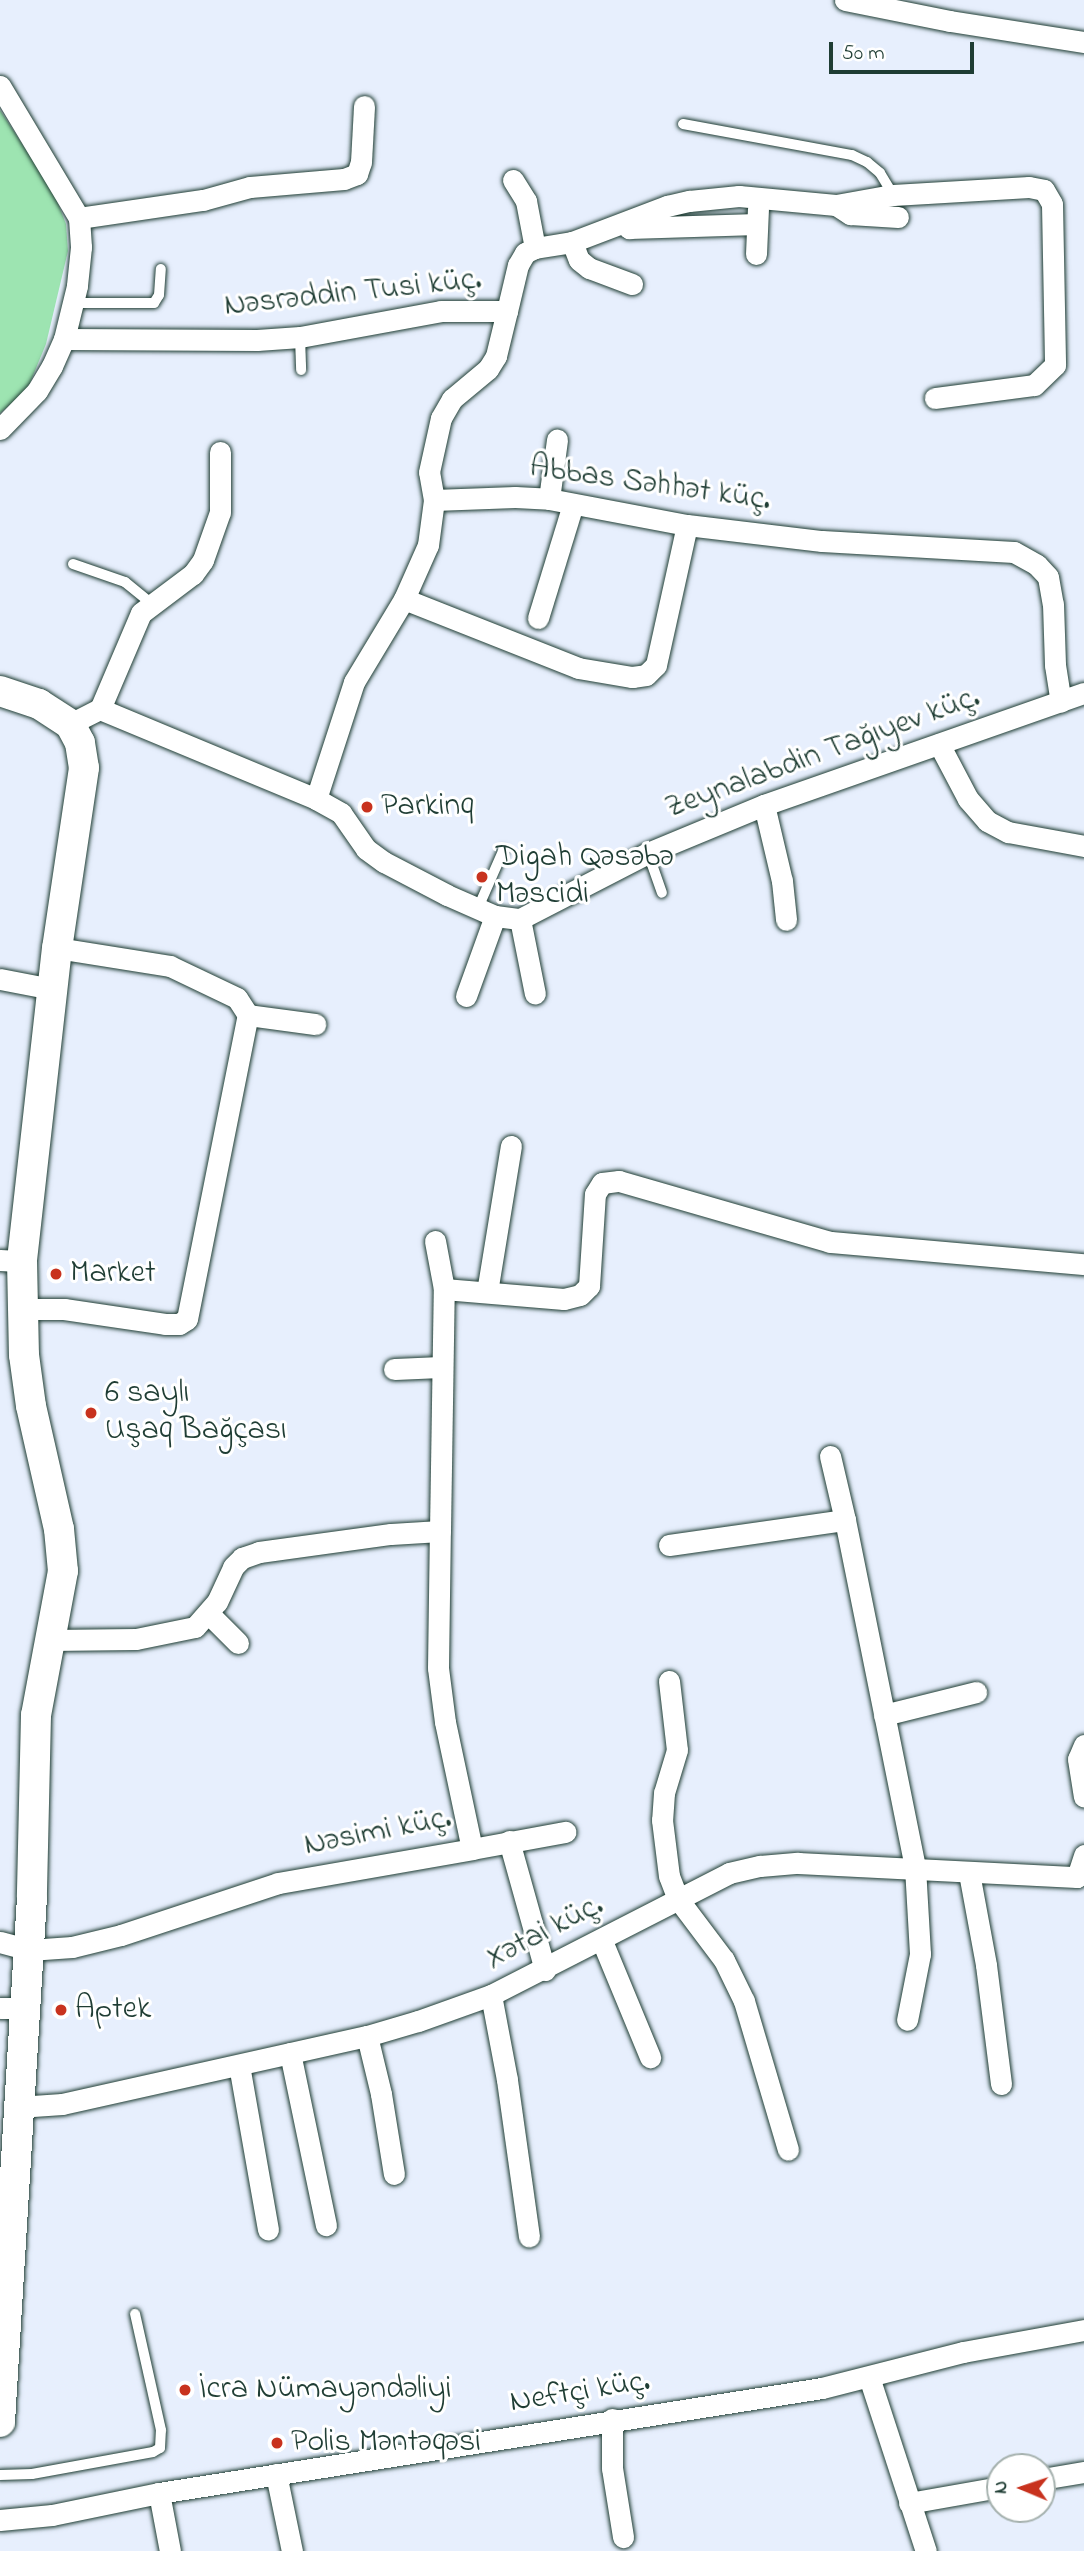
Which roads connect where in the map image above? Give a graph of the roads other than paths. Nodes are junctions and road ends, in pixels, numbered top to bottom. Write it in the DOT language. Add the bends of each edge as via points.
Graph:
graph roads {
  1 [pos="845,0"];
  2 [pos="1084,42"];
  3 [pos="0,86"];
  4 [pos="364,106"];
  5 [pos="683,124"];
  6 [pos="513,180"];
  7 [pos="893,195"];
  8 [pos="759,197"];
  9 [pos="836,205"];
  10 [pos="898,217"];
  11 [pos="79,218"];
  12 [pos="624,222"];
  13 [pos="757,224"];
  14 [pos="572,242"];
  15 [pos="535,248"];
  16 [pos="756,254"];
  17 [pos="161,269"];
  18 [pos="632,284"];
  19 [pos="73,303"];
  20 [pos="507,311"];
  21 [pos="300,337"];
  22 [pos="64,339"];
  23 [pos="301,370"];
  24 [pos="935,398"];
  25 [pos="0,429"];
  26 [pos="557,440"];
  27 [pos="220,452"];
  28 [pos="550,499"];
  29 [pos="434,500"];
  30 [pos="573,504"];
  31 [pos="687,525"];
  32 [pos="73,564"];
  33 [pos="404,599"];
  34 [pos="152,604"];
  35 [pos="538,618"];
  36 [pos="0,691"];
  37 [pos="1084,693"];
  38 [pos="1061,702"];
  39 [pos="100,709"];
  40 [pos="70,724"];
  41 [pos="939,744"];
  42 [pos="316,799"];
  43 [pos="764,805"];
  44 [pos="1084,846"];
  45 [pos="503,851"];
  46 [pos="648,853"];
  47 [pos="662,893"];
  48 [pos="486,912"];
  49 [pos="520,919"];
  50 [pos="786,920"];
  51 [pos="57,948"];
  52 [pos="0,979"];
  53 [pos="52,989"];
  54 [pos="535,994"];
  55 [pos="466,996"];
  56 [pos="248,1014"];
  57 [pos="315,1024"];
  58 [pos="511,1146"];
  59 [pos="435,1241"];
  60 [pos="11,1260"];
  61 [pos="1084,1264"];
  62 [pos="444,1289"];
  63 [pos="487,1292"];
  64 [pos="22,1309"];
  65 [pos="442,1367"];
  66 [pos="394,1370"];
  67 [pos="830,1455"];
  68 [pos="845,1520"];
  69 [pos="440,1531"];
  70 [pos="669,1545"];
  71 [pos="209,1614"];
  72 [pos="50,1640"];
  73 [pos="237,1643"];
  74 [pos="668,1681"];
  75 [pos="976,1692"];
  76 [pos="884,1715"];
  77 [pos="1084,1745"];
  78 [pos="1084,1797"];
  79 [pos="565,1832"];
  80 [pos="509,1841"];
  81 [pos="472,1849"];
  82 [pos="1084,1855"];
  83 [pos="915,1867"];
  84 [pos="969,1873"];
  85 [pos="1080,1877"];
  86 [pos="678,1899"];
  87 [pos="602,1941"];
  88 [pos="0,1942"];
  89 [pos="29,1950"];
  90 [pos="545,1970"];
  91 [pos="491,1995"];
  92 [pos="13,2008"];
  93 [pos="907,2020"];
  94 [pos="367,2036"];
  95 [pos="290,2053"];
  96 [pos="650,2057"];
  97 [pos="239,2065"];
  98 [pos="1002,2084"];
  99 [pos="10,2106"];
  100 [pos="788,2150"];
  101 [pos="394,2174"];
  102 [pos="326,2225"];
  103 [pos="268,2229"];
  104 [pos="528,2236"];
  105 [pos="135,2314"];
  106 [pos="1084,2330"];
  107 [pos="869,2377"];
  108 [pos="2,2386"];
  109 [pos="612,2420"];
  110 [pos="0,2422"];
  111 [pos="1084,2472"];
  112 [pos="0,2474"];
  113 [pos="276,2474"];
  114 [pos="1056,2477"];
  115 [pos="986,2489"];
  116 [pos="159,2493"];
  117 [pos="909,2503"];
  118 [pos="0,2520"];
  119 [pos="624,2537"];
  120 [pos="170,2551"];
  121 [pos="292,2551"];
  122 [pos="926,2551"];
  1 -- 2 [label="street"];
  3 -- 11 [label="street"];
  4 -- 11 [label="street" via="357,174 250,187 203,200"];
  5 -- 7 [label="lane" via="852,155 880,173"];
  6 -- 15 [label="street" via="526,201"];
  7 -- 9 [label="street"];
  7 -- 24 [label="street" via="1029,187 1044,190 1052,204 1055,365 1034,385"];
  8 -- 9 [label="street"];
  8 -- 12 [label="street" via="689,201"];
  8 -- 13 [label="street"];
  9 -- 10 [label="street" via="850,214"];
  11 -- 19 [label="street" via="81,247"];
  12 -- 13 [label="street" via="629,228"];
  12 -- 14 [label="street"];
  13 -- 16 [label="street"];
  14 -- 15 [label="street"];
  14 -- 18 [label="street" via="579,261"];
  15 -- 20 [label="street, Nəsrəddin Tusi küç." via="525,253 518,265"];
  17 -- 19 [label="lane" via="154,303"];
  19 -- 22 [label="street"];
  20 -- 21 [label="street, Nəsrəddin Tusi küç." via="441,311"];
  20 -- 29 [label="street" via="496,356 488,369 452,399 441,418 429,472"];
  21 -- 22 [label="street, Nəsrəddin Tusi küç."];
  21 -- 23 [label="lane"];
  22 -- 25 [label="street" via="37,391"];
  26 -- 28 [label="street"];
  27 -- 34 [label="street" via="220,512 203,560 193,574"];
  28 -- 29 [label="street, Abbas Səhhət küç."];
  28 -- 30 [label="street, Abbas Səhhət küç."];
  29 -- 33 [label="street" via="428,545"];
  30 -- 31 [label="street, Abbas Səhhət küç."];
  30 -- 35 [label="street"];
  31 -- 33 [label="street" via="656,665 646,675 578,668"];
  31 -- 38 [label="street, Abbas Səhhət küç." via="822,541 1014,552 1048,577"];
  32 -- 34 [label="lane" via="125,582"];
  33 -- 42 [label="street" via="354,682"];
  34 -- 39 [label="street" via="134,623"];
  36 -- 40 [label="main road" via="39,704"];
  37 -- 38 [label="street, Zeynalabdin Tağıyev küç."];
  38 -- 41 [label="street, Zeynalabdin Tağıyev küç."];
  39 -- 40 [label="street"];
  39 -- 42 [label="street"];
  40 -- 51 [label="main road" via="80,743 84,768"];
  41 -- 43 [label="street, Zeynalabdin Tağıyev küç."];
  41 -- 44 [label="street" via="968,799 987,821 1008,832"];
  42 -- 48 [label="street" via="341,813 366,849 384,862"];
  43 -- 46 [label="street, Zeynalabdin Tağıyev küç."];
  43 -- 50 [label="street"];
  45 -- 48 [label="lane"];
  46 -- 47 [label="lane"];
  46 -- 49 [label="street, Zeynalabdin Tağıyev küç."];
  48 -- 49 [label="street"];
  48 -- 55 [label="street"];
  49 -- 54 [label="street"];
  51 -- 53 [label="main road"];
  51 -- 56 [label="street" via="170,966 237,998"];
  52 -- 53 [label="street"];
  53 -- 60 [label="main road"];
  56 -- 57 [label="street"];
  56 -- 64 [label="street" via="187,1319 165,1324 64,1309"];
  58 -- 63 [label="street"];
  59 -- 62 [label="street, Nəsimi küç."];
  60 -- 64 [label="main road"];
  61 -- 63 [label="street" via="830,1242 619,1181 603,1184 595,1194 589,1286 580,1296 564,1299"];
  62 -- 63 [label="street"];
  62 -- 65 [label="street, Nəsimi küç."];
  64 -- 72 [label="main road" via="31,1406 62,1547 60,1599"];
  65 -- 66 [label="street"];
  65 -- 69 [label="street, Nəsimi küç."];
  67 -- 68 [label="street"];
  68 -- 70 [label="street"];
  68 -- 76 [label="street"];
  69 -- 71 [label="street" via="260,1552 242,1558"];
  69 -- 81 [label="street, Nəsimi küç." via="438,1668"];
  71 -- 72 [label="street" via="195,1627 136,1639"];
  71 -- 73 [label="street"];
  72 -- 89 [label="main road" via="36,1728"];
  74 -- 86 [label="street" via="677,1750 664,1793 662,1820 669,1876"];
  75 -- 76 [label="street"];
  76 -- 83 [label="street"];
  77 -- 78 [label="street" via="1079,1759"];
  79 -- 80 [label="street"];
  80 -- 81 [label="street"];
  80 -- 90 [label="street"];
  81 -- 89 [label="street, Nəsimi küç." via="278,1883 121,1936 72,1947"];
  82 -- 85 [label="street, Xətai küç."];
  83 -- 84 [label="street, Xətai küç."];
  83 -- 86 [label="street, Xətai küç." via="760,1866 729,1873"];
  83 -- 93 [label="street" via="920,1954"];
  84 -- 85 [label="street, Xətai küç."];
  84 -- 98 [label="street"];
  86 -- 87 [label="street, Xətai küç."];
  86 -- 100 [label="street" via="724,1960 744,2001"];
  87 -- 90 [label="street, Xətai küç."];
  87 -- 96 [label="street"];
  88 -- 89 [label="street, Nəsimi küç."];
  89 -- 92 [label="main road"];
  90 -- 91 [label="street, Xətai küç."];
  91 -- 94 [label="street, Xətai küç."];
  91 -- 104 [label="street" via="508,2080"];
  92 -- 99 [label="main road"];
  94 -- 95 [label="street, Xətai küç."];
  94 -- 101 [label="street"];
  95 -- 97 [label="street, Xətai küç."];
  95 -- 102 [label="street"];
  97 -- 99 [label="street, Xətai küç." via="62,2104"];
  97 -- 103 [label="street"];
  99 -- 108 [label="main road"];
  105 -- 112 [label="lane" via="161,2430 160,2448 32,2474"];
  106 -- 107 [label="street, Neftçi küç." via="963,2352"];
  107 -- 109 [label="street, Neftçi küç."];
  107 -- 117 [label="street"];
  108 -- 110 [label="main road"];
  109 -- 113 [label="street, Neftçi küç."];
  109 -- 119 [label="street" via="612,2468"];
  111 -- 114 [label="street"];
  113 -- 116 [label="street, Neftçi küç."];
  113 -- 121 [label="street"];
  115 -- 117 [label="street"];
  116 -- 118 [label="street, Neftçi küç." via="52,2515"];
  116 -- 120 [label="street"];
  117 -- 122 [label="street"];
}
